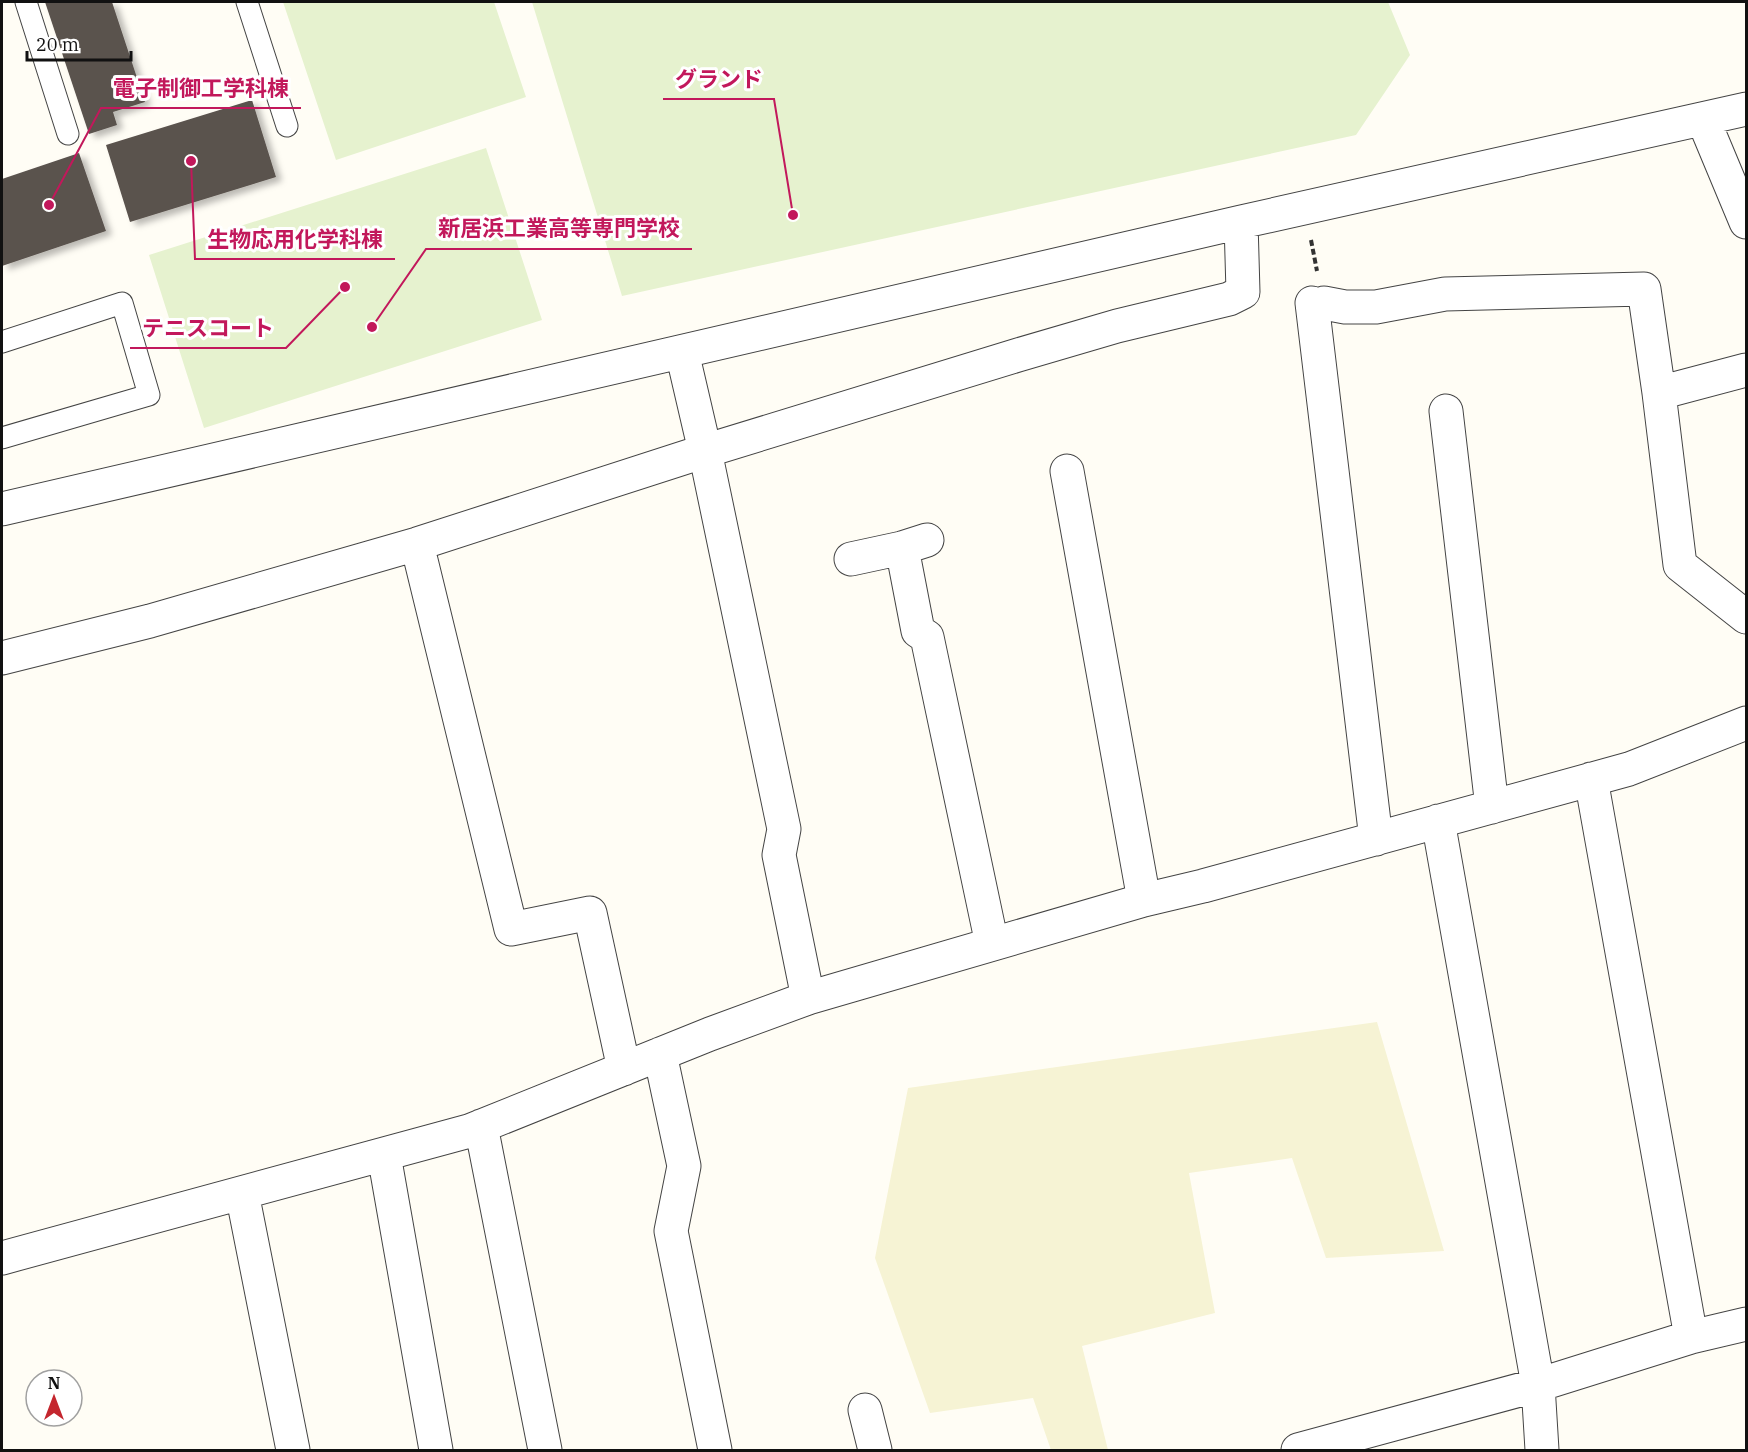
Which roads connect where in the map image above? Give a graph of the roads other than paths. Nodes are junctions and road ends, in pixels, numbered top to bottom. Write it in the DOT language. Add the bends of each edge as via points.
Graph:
graph roads {
  1 [pos="27,2"];
  2 [pos="247,2"];
  3 [pos="1746,108"];
  4 [pos="1703,119"];
  5 [pos="287,126"];
  6 [pos="68,134"];
  7 [pos="1241,222"];
  8 [pos="1746,222"];
  9 [pos="2,342"];
  10 [pos="682,352"];
  11 [pos="1746,370"];
  12 [pos="1659,393"];
  13 [pos="1446,411"];
  14 [pos="2,438"];
  15 [pos="705,451"];
  16 [pos="1067,471"];
  17 [pos="2,509"];
  18 [pos="417,544"];
  19 [pos="851,559"];
  20 [pos="1746,617"];
  21 [pos="2,658"];
  22 [pos="1746,723"];
  23 [pos="1591,779"];
  24 [pos="1492,807"];
  25 [pos="1438,821"];
  26 [pos="1376,839"];
  27 [pos="1144,900"];
  28 [pos="992,944"];
  29 [pos="808,998"];
  30 [pos="660,1054"];
  31 [pos="624,1069"];
  32 [pos="481,1126"];
  33 [pos="384,1155"];
  34 [pos="242,1193"];
  35 [pos="2,1258"];
  36 [pos="1746,1324"];
  37 [pos="1691,1337"];
  38 [pos="1538,1384"];
  39 [pos="866,1410"];
  40 [pos="1315,1448"];
  41 [pos="293,1450"];
  42 [pos="436,1450"];
  43 [pos="545,1450"];
  44 [pos="715,1450"];
  45 [pos="876,1450"];
  46 [pos="1542,1450"];
  1 -- 6 [label="lane"];
  2 -- 5 [label="lane"];
  3 -- 4 [label="street"];
  4 -- 7 [label="street"];
  4 -- 8 [label="street"];
  7 -- 10 [label="street"];
  7 -- 15 [label="street" via="1243,292 1230,299 1117,326"];
  9 -- 14 [label="lane" via="122,303 148,395"];
  10 -- 15 [label="street"];
  10 -- 17 [label="street"];
  11 -- 12 [label="street"];
  12 -- 20 [label="street" via="1680,565"];
  12 -- 26 [label="street" via="1644,289 1445,294 1376,307 1318,303"];
  13 -- 24 [label="street"];
  15 -- 18 [label="street"];
  15 -- 29 [label="street" via="784,829 779,855"];
  16 -- 27 [label="street"];
  18 -- 21 [label="street" via="150,621"];
  18 -- 31 [label="street" via="511,929 590,913"];
  19 -- 28 [label="street" via="915,544 918,631 927,637"];
  22 -- 23 [label="street" via="1629,769"];
  23 -- 24 [label="street"];
  23 -- 37 [label="street"];
  24 -- 25 [label="street"];
  25 -- 26 [label="street"];
  25 -- 38 [label="street"];
  26 -- 27 [label="street"];
  27 -- 28 [label="street"];
  28 -- 29 [label="street"];
  29 -- 30 [label="street"];
  30 -- 31 [label="street"];
  30 -- 44 [label="street" via="684,1166 671,1231"];
  31 -- 32 [label="street"];
  32 -- 33 [label="street"];
  32 -- 43 [label="street"];
  33 -- 34 [label="street"];
  33 -- 42 [label="street"];
  34 -- 35 [label="street"];
  34 -- 41 [label="street"];
  36 -- 37 [label="street"];
  37 -- 38 [label="street"];
  38 -- 40 [label="street"];
  38 -- 46 [label="street"];
  39 -- 45 [label="street"];
}
